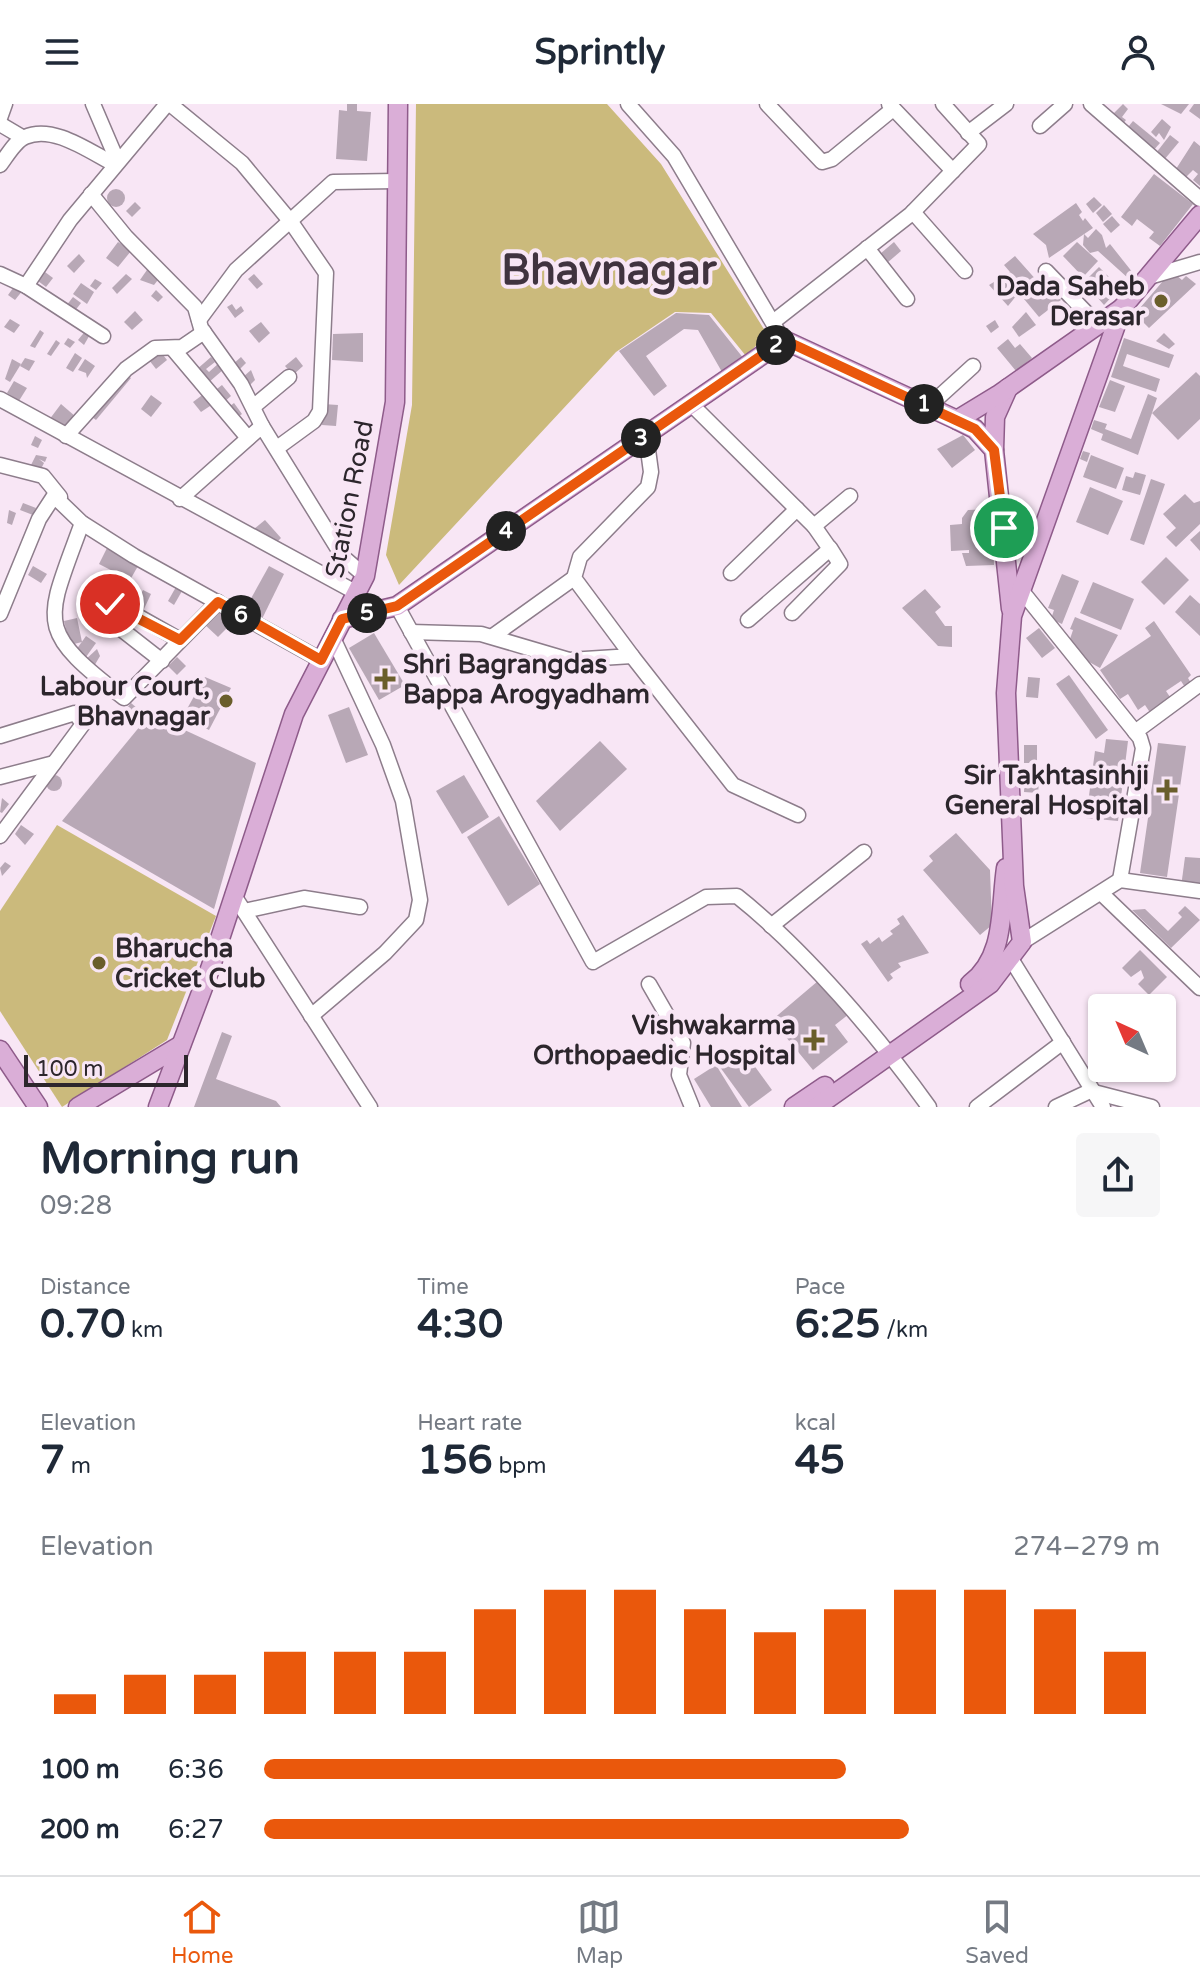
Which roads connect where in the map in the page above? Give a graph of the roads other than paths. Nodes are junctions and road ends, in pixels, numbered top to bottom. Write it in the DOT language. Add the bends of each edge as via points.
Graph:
graph roads {
  1 [pos="5,104"];
  2 [pos="93,104"];
  3 [pos="168,104"];
  4 [pos="398,104"];
  5 [pos="628,104"];
  6 [pos="767,104"];
  7 [pos="943,104"];
  8 [pos="1006,104"];
  9 [pos="1065,104"];
  10 [pos="1091,104"];
  11 [pos="891,106"];
  12 [pos="0,118"];
  13 [pos="0,124"];
  14 [pos="1040,126"];
  15 [pos="968,133"];
  16 [pos="22,137"];
  17 [pos="116,162"];
  18 [pos="0,165"];
  19 [pos="953,171"];
  20 [pos="396,181"];
  21 [pos="91,194"];
  22 [pos="1200,199"];
  23 [pos="913,212"];
  24 [pos="1200,215"];
  25 [pos="291,222"];
  26 [pos="867,248"];
  27 [pos="1200,262"];
  28 [pos="965,271"];
  29 [pos="1046,271"];
  30 [pos="0,274"];
  31 [pos="1149,277"];
  32 [pos="26,286"];
  33 [pos="907,299"];
  34 [pos="1122,308"];
  35 [pos="773,322"];
  36 [pos="202,326"];
  37 [pos="1099,326"];
  38 [pos="103,336"];
  39 [pos="784,340"];
  40 [pos="173,349"];
  41 [pos="973,366"];
  42 [pos="289,377"];
  43 [pos="1008,388"];
  44 [pos="0,399"];
  45 [pos="691,404"];
  46 [pos="929,406"];
  47 [pos="253,407"];
  48 [pos="957,420"];
  49 [pos="262,426"];
  50 [pos="646,435"];
  51 [pos="66,436"];
  52 [pos="248,438"];
  53 [pos="277,448"];
  54 [pos="994,450"];
  55 [pos="0,465"];
  56 [pos="850,496"];
  57 [pos="60,497"];
  58 [pos="180,499"];
  59 [pos="797,509"];
  60 [pos="82,523"];
  61 [pos="814,526"];
  62 [pos="1004,528"];
  63 [pos="1040,536"];
  64 [pos="830,548"];
  65 [pos="731,573"];
  66 [pos="365,576"];
  67 [pos="574,578"];
  68 [pos="1021,590"];
  69 [pos="357,593"];
  70 [pos="218,602"];
  71 [pos="397,606"];
  72 [pos="792,613"];
  73 [pos="0,614"];
  74 [pos="1012,616"];
  75 [pos="342,619"];
  76 [pos="748,620"];
  77 [pos="411,632"];
  78 [pos="493,636"];
  79 [pos="333,638"];
  80 [pos="180,640"];
  81 [pos="632,656"];
  82 [pos="321,660"];
  83 [pos="162,661"];
  84 [pos="1200,684"];
  85 [pos="1135,732"];
  86 [pos="0,736"];
  87 [pos="54,763"];
  88 [pos="0,777"];
  89 [pos="798,815"];
  90 [pos="1012,826"];
  91 [pos="0,836"];
  92 [pos="864,852"];
  93 [pos="1120,880"];
  94 [pos="1200,891"];
  95 [pos="1101,893"];
  96 [pos="233,894"];
  97 [pos="360,907"];
  98 [pos="244,911"];
  99 [pos="771,926"];
  100 [pos="1022,942"];
  101 [pos="1003,962"];
  102 [pos="649,984"];
  103 [pos="1200,988"];
  104 [pos="311,1016"];
  105 [pos="1063,1042"];
  106 [pos="181,1045"];
  107 [pos="0,1050"];
  108 [pos="888,1050"];
  109 [pos="1090,1091"];
  110 [pos="38,1107"];
  111 [pos="78,1107"];
  112 [pos="158,1107"];
  113 [pos="370,1107"];
  114 [pos="692,1107"];
  115 [pos="794,1107"];
  116 [pos="816,1107"];
  117 [pos="929,1107"];
  118 [pos="977,1107"];
  119 [pos="1056,1107"];
  120 [pos="1103,1107"];
  121 [pos="1152,1107"];
  1 -- 12 [label="street"];
  2 -- 17 [label="street"];
  3 -- 17 [label="street"];
  3 -- 25 [label="street" via="242,163"];
  4 -- 20 [label="main road, Station Road"];
  5 -- 35 [label="street" via="674,156"];
  6 -- 11 [label="street" via="822,162"];
  7 -- 15 [label="street"];
  8 -- 15 [label="street"];
  9 -- 14 [label="street"];
  10 -- 22 [label="street"];
  11 -- 19 [label="street"];
  13 -- 16 [label="street"];
  15 -- 19 [label="street" via="979,144"];
  16 -- 17 [label="street" via="38,133 70,141"];
  16 -- 18 [label="street"];
  17 -- 21 [label="street"];
  19 -- 23 [label="street"];
  20 -- 25 [label="street" via="333,182"];
  20 -- 66 [label="main road, Station Road" via="395,402"];
  21 -- 32 [label="street"];
  21 -- 36 [label="street" via="195,307"];
  23 -- 26 [label="street"];
  23 -- 28 [label="street"];
  24 -- 31 [label="main road"];
  25 -- 36 [label="street" via="236,270"];
  25 -- 53 [label="street" via="326,273 320,411"];
  26 -- 33 [label="street"];
  26 -- 35 [label="street"];
  27 -- 31 [label="street"];
  29 -- 37 [label="street"];
  30 -- 32 [label="street"];
  31 -- 34 [label="main road"];
  32 -- 38 [label="street"];
  34 -- 37 [label="main road"];
  34 -- 63 [label="main road"];
  35 -- 39 [label="street"];
  36 -- 40 [label="street"];
  36 -- 47 [label="street"];
  37 -- 43 [label="main road"];
  39 -- 45 [label="main road"];
  39 -- 46 [label="main road"];
  40 -- 51 [label="street" via="155,348 126,369"];
  40 -- 52 [label="street"];
  41 -- 46 [label="street"];
  42 -- 47 [label="street"];
  43 -- 48 [label="main road"];
  43 -- 54 [label="main road" via="995,417"];
  44 -- 51 [label="street"];
  45 -- 50 [label="main road"];
  45 -- 59 [label="street"];
  46 -- 48 [label="main road"];
  47 -- 49 [label="street"];
  48 -- 54 [label="main road" via="975,429"];
  49 -- 52 [label="street"];
  49 -- 53 [label="street"];
  50 -- 67 [label="street" via="648,487 580,557"];
  50 -- 71 [label="main road"];
  51 -- 58 [label="street"];
  52 -- 58 [label="street"];
  53 -- 66 [label="street" via="343,557"];
  54 -- 62 [label="main road"];
  55 -- 57 [label="street" via="43,476"];
  56 -- 61 [label="street"];
  57 -- 60 [label="street"];
  57 -- 73 [label="street" via="50,500 39,519"];
  58 -- 69 [label="street"];
  59 -- 61 [label="street"];
  59 -- 65 [label="street"];
  60 -- 70 [label="street"];
  60 -- 83 [label="street" via="53,604 56,635 77,662 124,698"];
  61 -- 64 [label="street"];
  62 -- 63 [label="main road"];
  62 -- 74 [label="main road"];
  63 -- 68 [label="main road"];
  64 -- 72 [label="street" via="840,564"];
  64 -- 76 [label="street"];
  66 -- 69 [label="main road, Station Road"];
  67 -- 78 [label="street"];
  67 -- 81 [label="street"];
  68 -- 74 [label="main road"];
  68 -- 85 [label="street"];
  69 -- 75 [label="main road, Station Road"];
  70 -- 80 [label="street"];
  70 -- 82 [label="street"];
  71 -- 75 [label="main road"];
  71 -- 77 [label="street"];
  74 -- 90 [label="main road" via="1006,693"];
  75 -- 79 [label="main road, Station Road"];
  77 -- 78 [label="street"];
  77 -- 99 [label="street" via="593,962 706,897 737,896"];
  78 -- 81 [label="street" via="569,660"];
  79 -- 82 [label="main road, Station Road"];
  79 -- 104 [label="street" via="403,801 420,900 416,920 385,953"];
  80 -- 83 [label="street"];
  80 -- 83 [label="street" via="118,605 107,606 107,618"];
  81 -- 89 [label="street" via="727,779"];
  82 -- 96 [label="main road, Station Road" via="294,714"];
  84 -- 85 [label="street"];
  85 -- 93 [label="street" via="1143,748"];
  86 -- 87 [label="street" via="75,713 83,724"];
  87 -- 88 [label="street"];
  87 -- 91 [label="street"];
  90 -- 100 [label="main road"];
  90 -- 101 [label="main road" via="997,949"];
  92 -- 99 [label="street"];
  93 -- 94 [label="street"];
  93 -- 95 [label="street"];
  95 -- 100 [label="street"];
  95 -- 103 [label="street"];
  96 -- 98 [label="street"];
  96 -- 106 [label="main road, Station Road"];
  97 -- 98 [label="street" via="304,898"];
  98 -- 104 [label="street"];
  99 -- 108 [label="street"];
  100 -- 101 [label="main road"];
  101 -- 105 [label="street"];
  101 -- 108 [label="main road"];
  102 -- 114 [label="street" via="685,1047 679,1075"];
  104 -- 113 [label="street"];
  105 -- 109 [label="street"];
  105 -- 118 [label="street"];
  106 -- 111 [label="main road"];
  106 -- 112 [label="main road, Station Road"];
  107 -- 110 [label="main road"];
  108 -- 115 [label="main road"];
  108 -- 116 [label="main road"];
  108 -- 117 [label="street"];
  109 -- 119 [label="street"];
  109 -- 120 [label="street"];
  109 -- 121 [label="street"];
}
